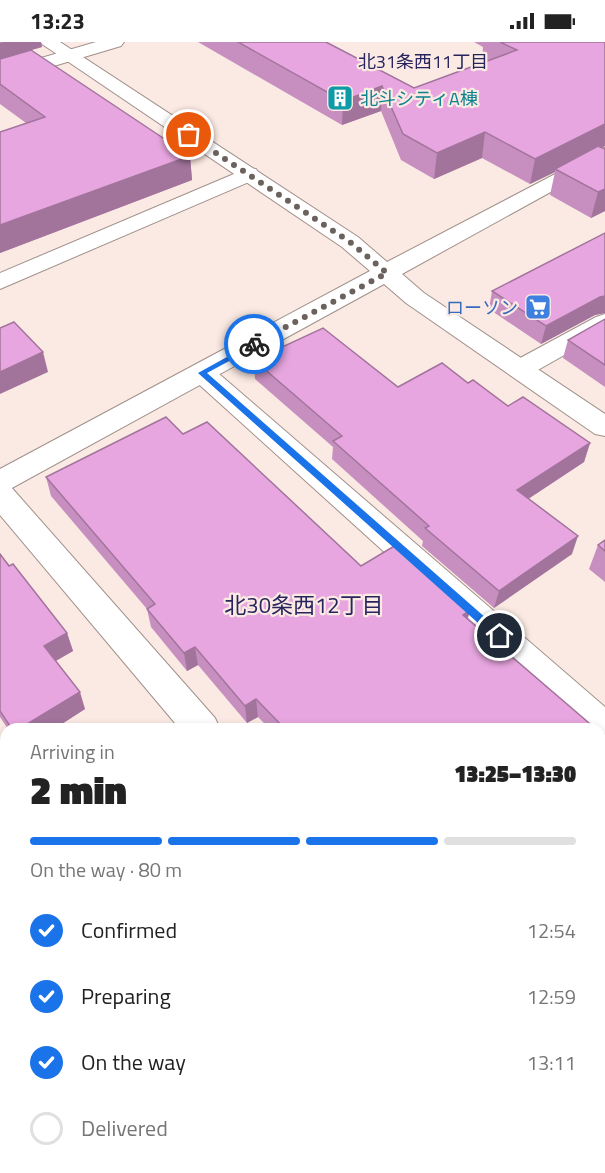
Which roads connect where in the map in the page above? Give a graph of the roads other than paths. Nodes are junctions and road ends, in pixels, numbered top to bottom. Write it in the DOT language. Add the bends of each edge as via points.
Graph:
graph roads {
  1 [pos="115,42"];
  2 [pos="62,51"];
  3 [pos="0,76"];
  4 [pos="600,161"];
  5 [pos="248,174"];
  6 [pos="387,273"];
  7 [pos="0,282"];
  8 [pos="605,322"];
  9 [pos="520,369"];
  10 [pos="202,373"];
  11 [pos="605,427"];
  12 [pos="0,482"];
  13 [pos="0,495"];
  14 [pos="197,723"];
  15 [pos="598,723"];
  1 -- 2 [label="street"];
  2 -- 3 [label="street"];
  2 -- 5 [label="street"];
  4 -- 6 [label="street"];
  5 -- 6 [label="street" via="350,242"];
  5 -- 7 [label="street"];
  6 -- 9 [label="street" via="415,298"];
  6 -- 10 [label="street"];
  8 -- 9 [label="street"];
  9 -- 11 [label="street"];
  10 -- 12 [label="street"];
  10 -- 15 [label="street"];
  13 -- 14 [label="street"];
}
